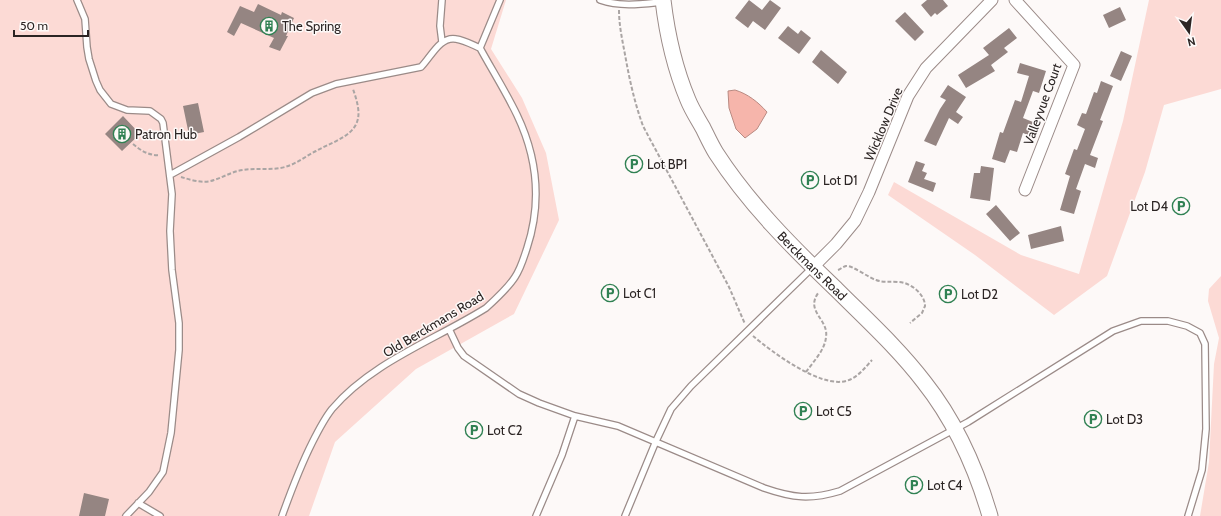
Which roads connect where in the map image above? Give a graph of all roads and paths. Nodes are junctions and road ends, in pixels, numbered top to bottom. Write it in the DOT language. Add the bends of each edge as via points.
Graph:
graph roads {
  1 [pos="77,0"];
  2 [pos="442,0"];
  3 [pos="500,0"];
  4 [pos="600,0"];
  5 [pos="992,0"];
  6 [pos="1015,0"];
  7 [pos="663,1"];
  8 [pos="619,4"];
  9 [pos="442,42"];
  10 [pos="480,48"];
  11 [pos="346,83"];
  12 [pos="133,144"];
  13 [pos="168,155"];
  14 [pos="170,175"];
  15 [pos="1025,190"];
  16 [pos="813,267"];
  17 [pos="838,270"];
  18 [pos="819,292"];
  19 [pos="910,322"];
  20 [pos="449,329"];
  21 [pos="747,331"];
  22 [pos="872,360"];
  23 [pos="806,372"];
  24 [pos="575,416"];
  25 [pos="955,429"];
  26 [pos="656,441"];
  27 [pos="138,504"];
  28 [pos="126,516"];
  29 [pos="160,516"];
  30 [pos="282,516"];
  31 [pos="536,516"];
  32 [pos="625,516"];
  33 [pos="990,516"];
  34 [pos="1188,516"];
  1 -- 13 [label="lane" via="85,19 89,59 100,90 111,104 128,110 150,111 161,119"];
  2 -- 9 [label="lane"];
  3 -- 10 [label="lane"];
  4 -- 8 [label="lane"];
  5 -- 16 [label="street, Wicklow Drive" via="926,68 908,96 855,221"];
  6 -- 15 [label="street, Valleyvue Court" via="1074,65"];
  7 -- 8 [label="lane"];
  7 -- 16 [label="main road, Berckmans Road" via="678,69 688,100 715,152 758,210"];
  8 -- 21 [label="path" via="619,26 636,107 643,126 729,287"];
  9 -- 10 [label="lane" via="456,39"];
  9 -- 11 [label="lane" via="421,67"];
  10 -- 20 [label="lane, Old Berckmans Road" via="517,115 532,156 536,178 536,208 532,233 516,276 486,308"];
  11 -- 14 [label="lane" via="312,93 240,137"];
  11 -- 14 [label="path" via="352,87 356,101 359,116 355,126 344,136 295,164 280,168 239,171 212,181 195,181"];
  12 -- 13 [label="path" via="148,154"];
  13 -- 14 [label="lane"];
  14 -- 27 [label="lane" via="172,270 179,323 171,434 163,472"];
  16 -- 21 [label="lane"];
  16 -- 25 [label="main road, Berckmans Road" via="911,365"];
  17 -- 19 [label="path" via="850,266 876,280 910,286 923,297 925,306"];
  18 -- 23 [label="path" via="815,297 814,307 827,336 822,349"];
  20 -- 24 [label="lane" via="464,356 498,380 519,394"];
  20 -- 30 [label="lane, Old Berckmans Road" via="369,376 331,410 300,468"];
  21 -- 23 [label="path"];
  21 -- 26 [label="lane" via="671,409"];
  22 -- 23 [label="path" via="860,373 844,382 827,381"];
  24 -- 26 [label="lane" via="618,426"];
  24 -- 31 [label="lane" via="562,455"];
  25 -- 26 [label="lane" via="840,491 809,498 785,495 764,488"];
  25 -- 33 [label="main road, Berckmans Road" via="975,472"];
  25 -- 34 [label="lane" via="1113,331 1141,321 1168,321 1187,326 1200,333 1205,344 1206,429 1202,470"];
  26 -- 32 [label="lane"];
  27 -- 28 [label="lane"];
  27 -- 29 [label="lane"];
}
